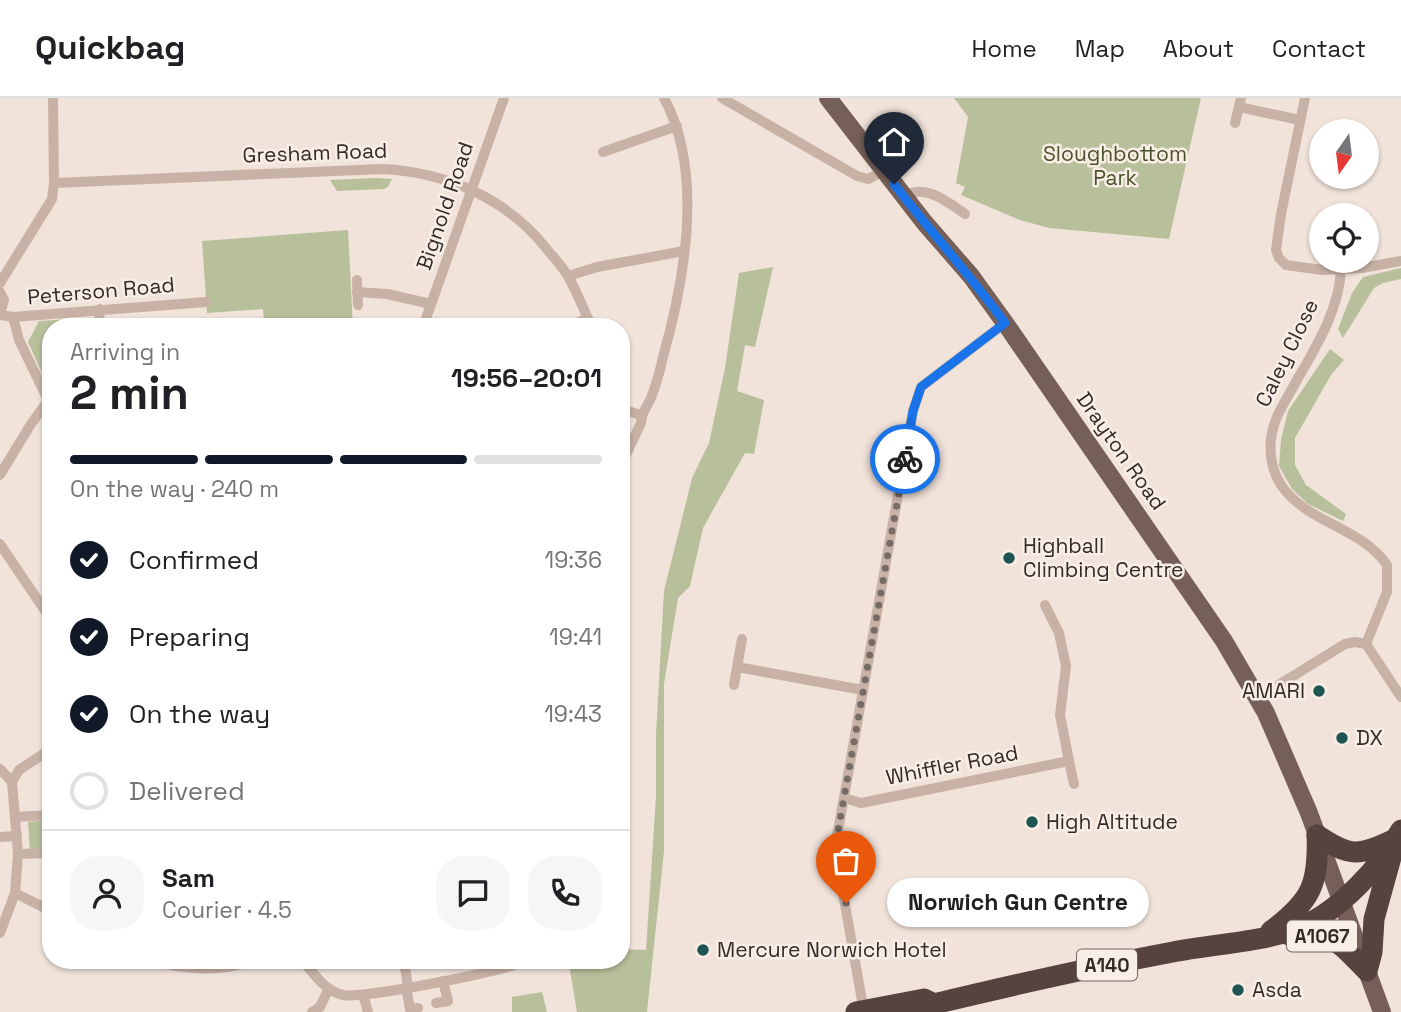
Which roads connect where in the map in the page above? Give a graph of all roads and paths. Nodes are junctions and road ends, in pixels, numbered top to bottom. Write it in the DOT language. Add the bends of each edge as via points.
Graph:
graph roads {
  1 [pos="53,98"];
  2 [pos="503,98"];
  3 [pos="664,98"];
  4 [pos="722,98"];
  5 [pos="828,98"];
  6 [pos="1305,98"];
  7 [pos="1240,102"];
  8 [pos="1300,120"];
  9 [pos="1235,123"];
  10 [pos="677,126"];
  11 [pos="603,152"];
  12 [pos="884,171"];
  13 [pos="54,183"];
  14 [pos="472,189"];
  15 [pos="904,197"];
  16 [pos="965,214"];
  17 [pos="684,251"];
  18 [pos="1401,261"];
  19 [pos="1379,264"];
  20 [pos="1309,269"];
  21 [pos="1341,273"];
  22 [pos="568,276"];
  23 [pos="0,283"];
  24 [pos="0,292"];
  25 [pos="206,302"];
  26 [pos="431,304"];
  27 [pos="358,305"];
  28 [pos="100,309"];
  29 [pos="0,314"];
  30 [pos="13,317"];
  31 [pos="99,318"];
  32 [pos="426,318"];
  33 [pos="588,318"];
  34 [pos="1005,323"];
  35 [pos="42,386"];
  36 [pos="42,411"];
  37 [pos="630,412"];
  38 [pos="641,415"];
  39 [pos="630,446"];
  40 [pos="0,475"];
  41 [pos="2,550"];
  42 [pos="1045,605"];
  43 [pos="42,606"];
  44 [pos="741,639"];
  45 [pos="1366,644"];
  46 [pos="737,667"];
  47 [pos="1280,684"];
  48 [pos="734,685"];
  49 [pos="863,690"];
  50 [pos="1401,696"];
  51 [pos="42,755"];
  52 [pos="1069,761"];
  53 [pos="0,769"];
  54 [pos="12,782"];
  55 [pos="1074,784"];
  56 [pos="844,798"];
  57 [pos="42,816"];
  58 [pos="15,817"];
  59 [pos="1399,834"];
  60 [pos="1317,835"];
  61 [pos="17,836"];
  62 [pos="0,837"];
  63 [pos="42,853"];
  64 [pos="18,854"];
  65 [pos="15,893"];
  66 [pos="1340,901"];
  67 [pos="42,906"];
  68 [pos="0,933"];
  69 [pos="1263,936"];
  70 [pos="310,969"];
  71 [pos="405,969"];
  72 [pos="498,969"];
  73 [pos="1367,971"];
  74 [pos="443,981"];
  75 [pos="407,987"];
  76 [pos="328,990"];
  77 [pos="363,995"];
  78 [pos="448,1001"];
  79 [pos="928,1008"];
  80 [pos="409,1010"];
  81 [pos="867,1011"];
  82 [pos="312,1012"];
  83 [pos="368,1012"];
  84 [pos="1382,1012"];
  1 -- 13 [label="street"];
  2 -- 14 [label="street, Bignold Road"];
  3 -- 10 [label="street"];
  4 -- 12 [label="street" via="857,176 868,179"];
  5 -- 12 [label="main road, Drayton Road / A1067"];
  6 -- 8 [label="street"];
  7 -- 8 [label="street"];
  7 -- 9 [label="street"];
  8 -- 20 [label="street" via="1276,250 1286,265"];
  10 -- 11 [label="street"];
  10 -- 17 [label="street" via="685,178"];
  12 -- 15 [label="main road, Drayton Road / A1067"];
  13 -- 14 [label="street, Gresham Road" via="382,169"];
  13 -- 23 [label="street" via="52,199"];
  14 -- 22 [label="street, Gresham Road" via="530,228"];
  14 -- 26 [label="street, Bignold Road"];
  15 -- 16 [label="street" via="923,190"];
  15 -- 34 [label="main road, Drayton Road / A1067"];
  17 -- 22 [label="street"];
  17 -- 38 [label="street" via="664,355"];
  18 -- 19 [label="street"];
  21 -- 45 [label="street, Caley Close" via="1320,338 1277,416 1270,450 1282,487 1296,503 1369,544 1387,565 1387,592"];
  22 -- 33 [label="street, Gresham Road"];
  24 -- 29 [label="street, Peterson Road" via="4,300"];
  25 -- 28 [label="street, Peterson Road"];
  26 -- 27 [label="street" via="357,286"];
  26 -- 32 [label="street, Bignold Road"];
  28 -- 30 [label="street, Peterson Road"];
  28 -- 31 [label="street"];
  29 -- 30 [label="street, Peterson Road"];
  30 -- 35 [label="street"];
  34 -- 49 [label="street" via="934,375 916,399"];
  34 -- 60 [label="main road, Drayton Road / A1067" via="1224,641 1266,713"];
  36 -- 40 [label="street"];
  37 -- 38 [label="street"];
  38 -- 39 [label="street"];
  41 -- 43 [label="street"];
  42 -- 52 [label="street" via="1059,633 1066,666 1060,715"];
  44 -- 46 [label="street"];
  45 -- 47 [label="street" via="1345,644"];
  45 -- 50 [label="street"];
  46 -- 48 [label="street"];
  46 -- 49 [label="street"];
  49 -- 56 [label="street"];
  51 -- 54 [label="street" via="19,770"];
  52 -- 55 [label="street"];
  52 -- 56 [label="street, Whiffler Road" via="861,803"];
  53 -- 54 [label="street"];
  54 -- 58 [label="street"];
  56 -- 81 [label="street" via="836,842 838,865 858,984"];
  57 -- 58 [label="street"];
  58 -- 61 [label="street"];
  59 -- 60 [label="highway" via="1370,850 1350,853"];
  59 -- 66 [label="highway, A140"];
  59 -- 73 [label="highway" via="1374,919"];
  60 -- 66 [label="main road, Drayton Road / A1067"];
  60 -- 69 [label="highway, A140" via="1318,863 1309,894"];
  61 -- 62 [label="street"];
  61 -- 64 [label="street"];
  63 -- 64 [label="street"];
  64 -- 65 [label="street"];
  65 -- 67 [label="street"];
  65 -- 68 [label="street"];
  66 -- 69 [label="highway, A140" via="1304,925"];
  66 -- 73 [label="main road, A1067"];
  69 -- 73 [label="highway, A1067" via="1330,937"];
  69 -- 79 [label="highway, A140" via="1067,973"];
  70 -- 76 [label="street"];
  71 -- 75 [label="street"];
  72 -- 74 [label="street"];
  73 -- 84 [label="main road, A1067"];
  74 -- 75 [label="street"];
  74 -- 78 [label="street"];
  75 -- 77 [label="street"];
  75 -- 80 [label="street"];
  76 -- 77 [label="street"];
  76 -- 82 [label="street" via="320,1007"];
  77 -- 83 [label="street"];
  79 -- 81 [label="highway, A140" via="924,999"];
}
